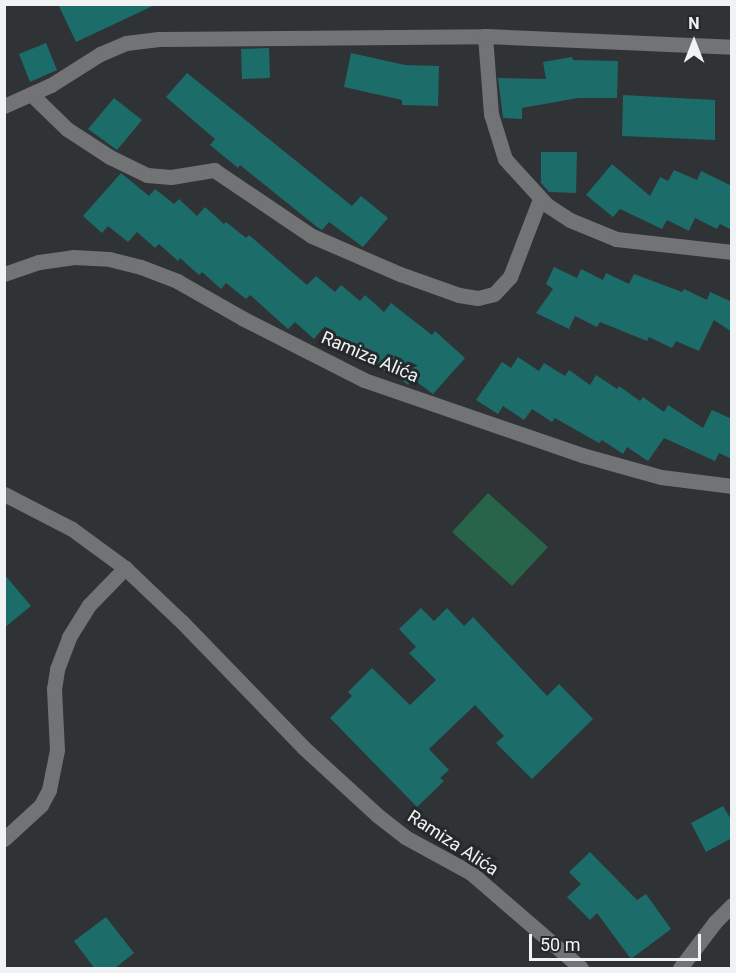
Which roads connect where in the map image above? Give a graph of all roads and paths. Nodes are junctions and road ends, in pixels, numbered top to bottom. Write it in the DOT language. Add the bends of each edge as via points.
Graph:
graph roads {
  1 [pos="484,36"];
  2 [pos="732,47"];
  3 [pos="32,94"];
  4 [pos="4,106"];
  5 [pos="540,199"];
  6 [pos="732,252"];
  7 [pos="4,274"];
  8 [pos="732,486"];
  9 [pos="4,494"];
  10 [pos="125,568"];
  11 [pos="4,839"];
  12 [pos="732,905"];
  13 [pos="581,969"];
  14 [pos="680,969"];
  1 -- 2 [label="street"];
  1 -- 3 [label="street" via="148,40 126,43 100,54"];
  1 -- 5 [label="street" via="491,114 505,159"];
  3 -- 4 [label="street"];
  3 -- 5 [label="street" via="67,129 147,175 171,177 214,170 312,236 459,295 478,298 494,294 510,278"];
  5 -- 6 [label="street" via="570,220 616,239"];
  7 -- 8 [label="street, Ramiza Alića" via="39,262 73,257 110,259 141,267 177,281 364,380 661,477"];
  9 -- 10 [label="street, Ramiza Alića" via="72,529"];
  10 -- 11 [label="street" via="89,605 69,637 54,689 57,750 50,790 41,805"];
  10 -- 13 [label="street, Ramiza Alića" via="304,748 377,815 405,837 471,873"];
  12 -- 14 [label="street"];
}
